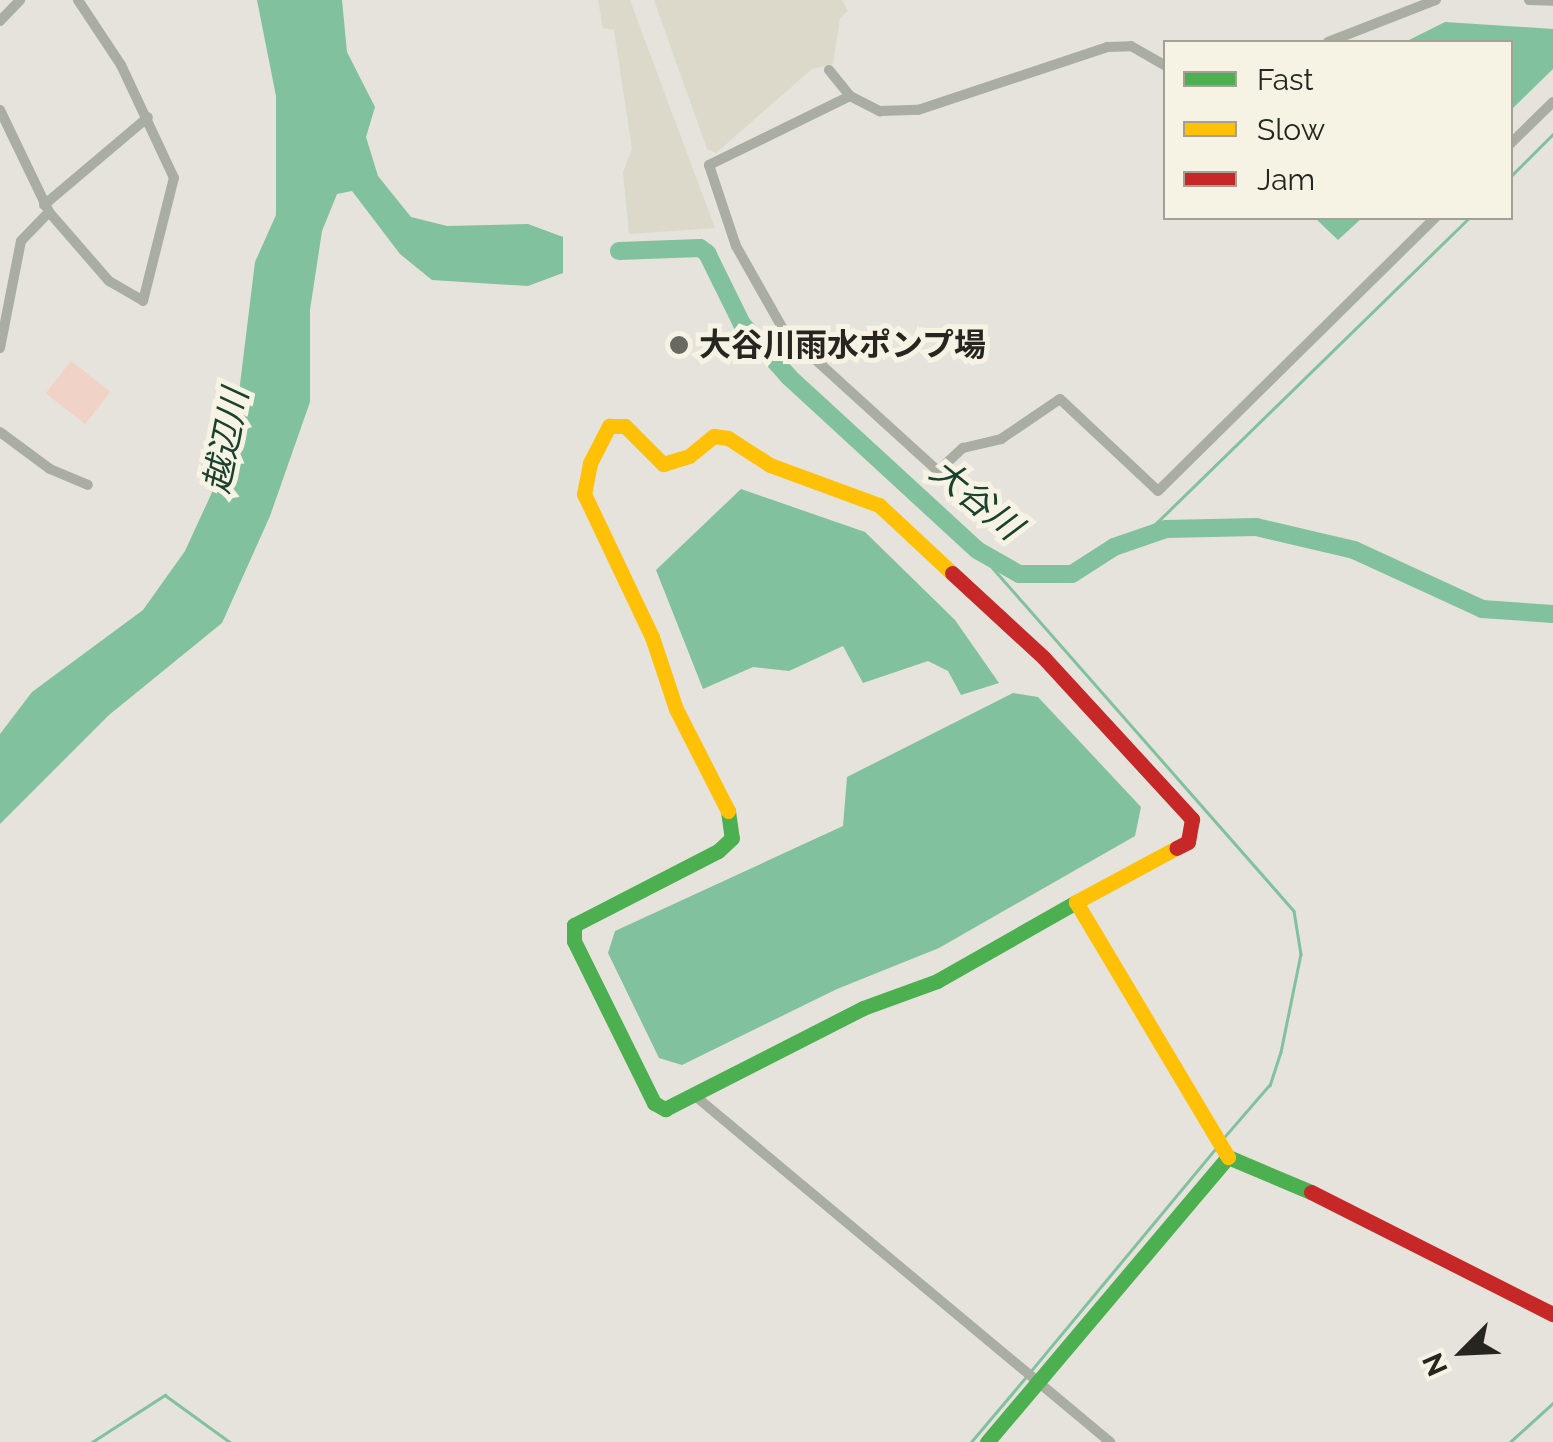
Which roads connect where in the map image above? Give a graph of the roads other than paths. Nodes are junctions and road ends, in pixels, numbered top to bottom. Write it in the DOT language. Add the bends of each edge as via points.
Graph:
graph roads {
  1 [pos="20,0"];
  2 [pos="68,0"];
  3 [pos="78,0"];
  4 [pos="1436,0"];
  5 [pos="1529,0"];
  6 [pos="1553,2"];
  7 [pos="87,18"];
  8 [pos="0,21"];
  9 [pos="1333,40"];
  10 [pos="1163,64"];
  11 [pos="829,70"];
  12 [pos="850,96"];
  13 [pos="1553,102"];
  14 [pos="0,110"];
  15 [pos="148,117"];
  16 [pos="1513,141"];
  17 [pos="46,208"];
  18 [pos="1434,220"];
  19 [pos="0,348"];
  20 [pos="0,432"];
  21 [pos="88,485"];
  22 [pos="1076,902"];
  23 [pos="694,1095"];
  24 [pos="1228,1157"];
  25 [pos="1553,1314"];
  26 [pos="1038,1381"];
  27 [pos="987,1442"];
  28 [pos="1110,1442"];
  1 -- 8 [label="street"];
  2 -- 7 [label="street"];
  3 -- 7 [label="street"];
  4 -- 9 [label="street"];
  5 -- 6 [label="street"];
  7 -- 15 [label="street"];
  10 -- 12 [label="street" via="1131,46 1107,47 918,110 880,111"];
  11 -- 12 [label="street"];
  12 -- 18 [label="street" via="709,165 736,246 784,331 938,471 963,448 1002,438 1060,399 1158,491"];
  13 -- 16 [label="street"];
  14 -- 17 [label="street"];
  15 -- 17 [label="street"];
  15 -- 17 [label="street" via="174,192 143,301 109,281"];
  17 -- 19 [label="street" via="21,241"];
  20 -- 21 [label="street" via="50,469"];
  22 -- 23 [label="street" via="937,981 863,1008"];
  22 -- 23 [label="street" via="1188,842 1192,819 1044,658 895,517 861,494 770,464 728,438 714,436 690,456 663,464 614,422 594,452 584,494 733,830 718,851 583,915 574,940 654,1103 666,1109"];
  22 -- 24 [label="street"];
  23 -- 26 [label="street"];
  24 -- 25 [label="street" via="1248,1160"];
  24 -- 26 [label="street"];
  26 -- 27 [label="street"];
  26 -- 28 [label="street"];
}
